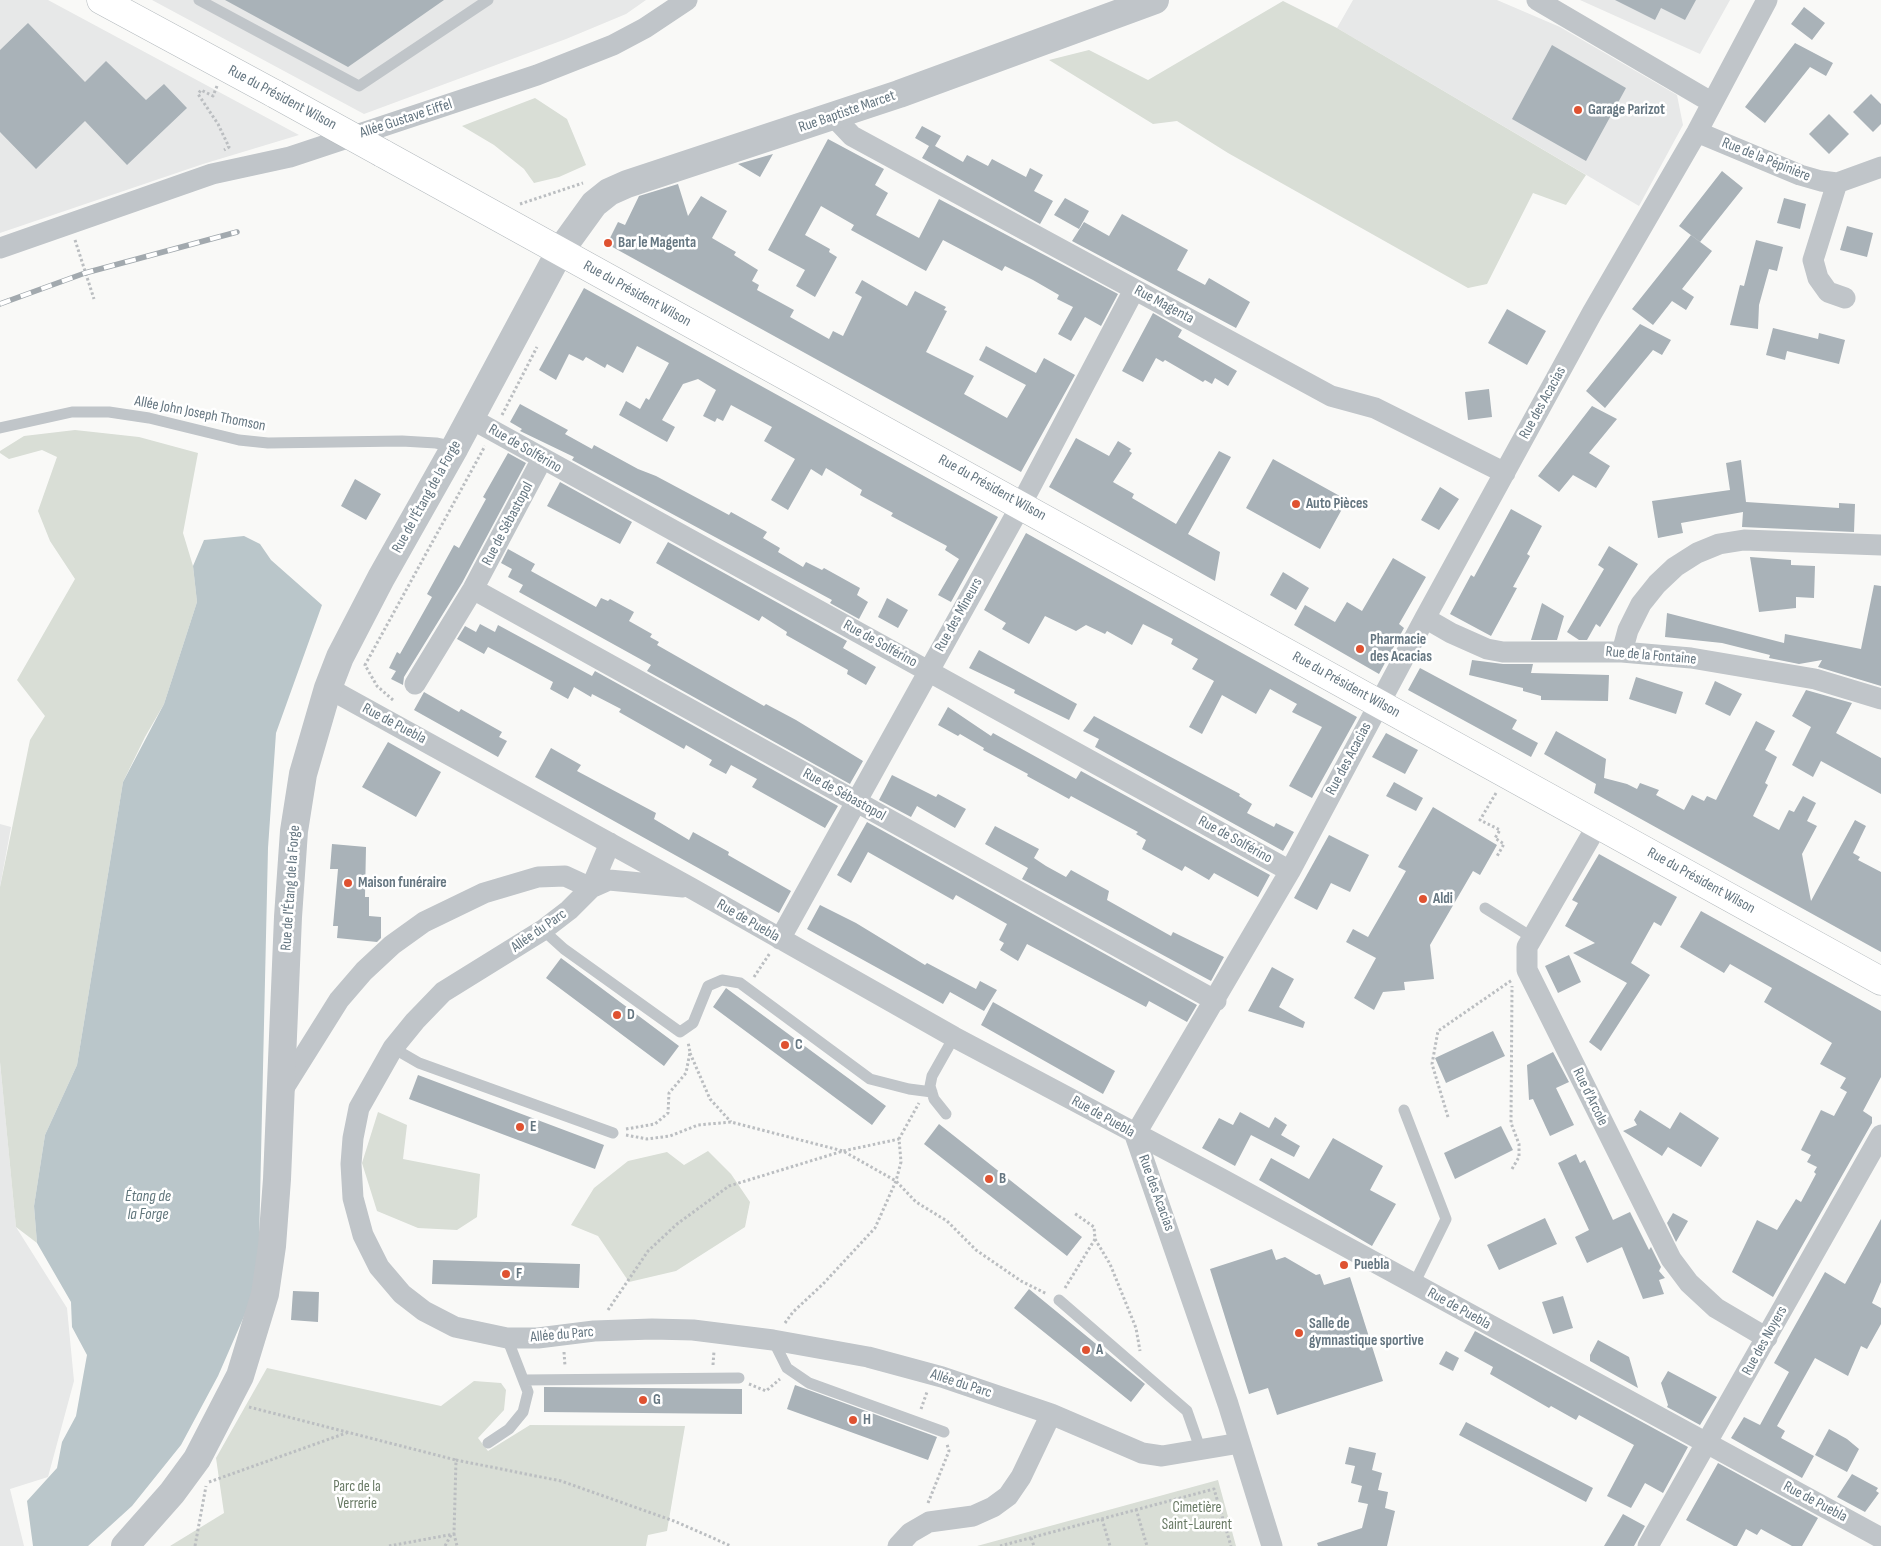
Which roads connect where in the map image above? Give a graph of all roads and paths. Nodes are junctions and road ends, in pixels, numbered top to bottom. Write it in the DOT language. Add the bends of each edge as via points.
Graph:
graph roads {
  1 [pos="101,0"];
  2 [pos="199,0"];
  3 [pos="488,0"];
  4 [pos="687,0"];
  5 [pos="1155,0"];
  6 [pos="1537,0"];
  7 [pos="1767,0"];
  8 [pos="220,81"];
  9 [pos="1711,102"];
  10 [pos="834,117"];
  11 [pos="1697,132"];
  12 [pos="220,152"];
  13 [pos="1881,167"];
  14 [pos="1837,182"];
  15 [pos="66,242"];
  16 [pos="0,248"];
  17 [pos="560,251"];
  18 [pos="1134,290"];
  19 [pos="94,298"];
  20 [pos="1845,298"];
  21 [pos="538,344"];
  22 [pos="470,418"];
  23 [pos="498,421"];
  24 [pos="0,428"];
  25 [pos="489,439"];
  26 [pos="455,447"];
  27 [pos="542,459"];
  28 [pos="1505,473"];
  29 [pos="1021,504"];
  30 [pos="1881,545"];
  31 [pos="473,589"];
  32 [pos="1425,618"];
  33 [pos="1622,652"];
  34 [pos="928,670"];
  35 [pos="415,684"];
  36 [pos="328,688"];
  37 [pos="1881,699"];
  38 [pos="395,701"];
  39 [pos="1379,704"];
  40 [pos="1507,774"];
  41 [pos="856,802"];
  42 [pos="1598,824"];
  43 [pos="618,847"];
  44 [pos="1496,858"];
  45 [pos="1290,871"];
  46 [pos="600,884"];
  47 [pos="691,888"];
  48 [pos="1484,908"];
  49 [pos="543,930"];
  50 [pos="1533,938"];
  51 [pos="780,939"];
  52 [pos="1520,974"];
  53 [pos="1881,981"];
  54 [pos="746,988"];
  55 [pos="1216,1001"];
  56 [pos="686,1028"];
  57 [pos="954,1037"];
  58 [pos="393,1048"];
  59 [pos="690,1052"];
  60 [pos="282,1091"];
  61 [pos="929,1091"];
  62 [pos="1404,1110"];
  63 [pos="946,1114"];
  64 [pos="1448,1117"];
  65 [pos="731,1122"];
  66 [pos="613,1133"];
  67 [pos="1135,1135"];
  68 [pos="1881,1135"];
  69 [pos="899,1139"];
  70 [pos="843,1151"];
  71 [pos="1512,1169"];
  72 [pos="896,1181"];
  73 [pos="1074,1213"];
  74 [pos="1095,1239"];
  75 [pos="1414,1284"];
  76 [pos="1059,1300"];
  77 [pos="594,1331"];
  78 [pos="715,1333"];
  79 [pos="563,1335"];
  80 [pos="507,1338"];
  81 [pos="1767,1338"];
  82 [pos="774,1340"];
  83 [pos="787,1368"];
  84 [pos="1143,1371"];
  85 [pos="932,1375"];
  86 [pos="712,1378"];
  87 [pos="739,1378"];
  88 [pos="566,1379"];
  89 [pos="524,1380"];
  90 [pos="264,1410"];
  91 [pos="1051,1414"];
  92 [pos="916,1422"];
  93 [pos="350,1432"];
  94 [pos="944,1432"];
  95 [pos="1244,1441"];
  96 [pos="488,1443"];
  97 [pos="1707,1444"];
  98 [pos="1201,1451"];
  99 [pos="456,1460"];
  100 [pos="208,1474"];
  101 [pos="206,1483"];
  102 [pos="1136,1509"];
  103 [pos="1102,1518"];
  104 [pos="929,1522"];
  105 [pos="454,1534"];
  106 [pos="1031,1538"];
  107 [pos="1881,1538"];
  108 [pos="124,1546"];
  109 [pos="195,1546"];
  110 [pos="389,1546"];
  111 [pos="444,1546"];
  112 [pos="458,1546"];
  113 [pos="731,1546"];
  114 [pos="898,1546"];
  115 [pos="1000,1546"];
  116 [pos="1034,1546"];
  117 [pos="1110,1546"];
  118 [pos="1147,1546"];
  119 [pos="1231,1546"];
  120 [pos="1272,1546"];
  121 [pos="1648,1546"];
  1 -- 17 [label="main road, Rue du Président Wilson, bridge"];
  2 -- 3 [label="lane" via="359,86"];
  4 -- 16 [label="street, Allée Gustave Eiffel" via="613,45 537,75 290,157 212,174"];
  5 -- 10 [label="street, Rue Baptiste Marcet"];
  6 -- 9 [label="street"];
  7 -- 9 [label="street, Rue des Acacias"];
  8 -- 12 [label="path" via="213,96 201,90 198,94 229,147"];
  9 -- 11 [label="street, Rue des Acacias"];
  10 -- 17 [label="street, Rue Baptiste Marcet" via="609,192 594,204"];
  10 -- 18 [label="street, Rue Magenta" via="852,136"];
  11 -- 14 [label="street, Rue de la Pépinière" via="1800,175"];
  11 -- 28 [label="street, Rue des Acacias" via="1592,313"];
  13 -- 14 [label="street, Rue de la Pépinière"];
  14 -- 20 [label="street" via="1813,260 1818,278 1828,292"];
  15 -- 19 [label="path" via="74,239"];
  17 -- 22 [label="street, Rue de l'Étang de la Forge"];
  17 -- 29 [label="main road, Rue du Président Wilson"];
  18 -- 28 [label="street, Rue Magenta" via="1331,396 1382,411"];
  18 -- 29 [label="street, Rue des Mineurs"];
  21 -- 23 [label="path"];
  22 -- 26 [label="street, Rue de l'Étang de la Forge"];
  22 -- 27 [label="street, Rue de Solférino"];
  24 -- 26 [label="lane, Allée John Joseph Thomson" via="72,412 109,412 258,442 402,441"];
  25 -- 38 [label="path" via="365,665 377,686"];
  26 -- 36 [label="street, Rue de l'Étang de la Forge" via="377,586 340,657"];
  27 -- 31 [label="street, Rue de Sébastopol"];
  27 -- 34 [label="street, Rue de Solférino"];
  28 -- 32 [label="street, Rue des Acacias"];
  29 -- 34 [label="street, Rue des Mineurs"];
  29 -- 39 [label="main road, Rue du Président Wilson"];
  30 -- 33 [label="street" via="1744,540 1719,544 1697,553 1675,567 1641,604 1628,630"];
  31 -- 35 [label="street, Rue de Sébastopol"];
  31 -- 41 [label="street, Rue de Sébastopol"];
  32 -- 33 [label="street, Rue de la Fontaine" via="1451,633 1503,652"];
  32 -- 39 [label="street, Rue des Acacias"];
  33 -- 37 [label="street, Rue de la Fontaine" via="1691,658 1815,679"];
  34 -- 41 [label="street, Rue des Mineurs"];
  34 -- 45 [label="street, Rue de Solférino"];
  36 -- 43 [label="street, Rue de Puebla"];
  36 -- 60 [label="street, Rue de l'Étang de la Forge" via="303,774 294,831"];
  39 -- 40 [label="main road, Rue du Président Wilson"];
  39 -- 45 [label="street, Rue des Acacias"];
  40 -- 42 [label="main road, Rue du Président Wilson"];
  40 -- 44 [label="path" via="1480,820 1500,830 1495,838 1504,844"];
  41 -- 51 [label="street, Rue des Mineurs"];
  41 -- 55 [label="street, Rue de Sébastopol"];
  42 -- 50 [label="street"];
  42 -- 53 [label="main road, Rue du Président Wilson"];
  43 -- 46 [label="street, Allée du Parc"];
  43 -- 47 [label="street, Rue de Puebla"];
  45 -- 55 [label="street, Rue des Acacias"];
  46 -- 47 [label="street"];
  46 -- 49 [label="street, Allée du Parc"];
  46 -- 60 [label="street" via="565,876 538,877 484,893 424,922 371,964 339,1000"];
  47 -- 51 [label="street, Rue de Puebla"];
  48 -- 50 [label="lane"];
  49 -- 56 [label="lane" via="680,1032"];
  49 -- 58 [label="street, Allée du Parc" via="443,992"];
  50 -- 52 [label="street" via="1527,947"];
  51 -- 54 [label="path"];
  51 -- 57 [label="street, Rue de Puebla"];
  52 -- 64 [label="path" via="1438,1031 1432,1064"];
  52 -- 71 [label="path" via="1511,1123 1519,1144 1519,1157"];
  52 -- 81 [label="street, Rue d'Arcole" via="1672,1259 1689,1283 1716,1308"];
  54 -- 56 [label="lane" via="740,983 722,980 708,986 693,1023"];
  54 -- 61 [label="lane" via="870,1079"];
  55 -- 67 [label="street, Rue des Acacias"];
  56 -- 59 [label="path"];
  57 -- 61 [label="lane" via="932,1076"];
  57 -- 67 [label="street, Rue de Puebla"];
  58 -- 66 [label="lane" via="419,1064"];
  58 -- 80 [label="street, Allée du Parc" via="359,1108 352,1138 353,1198 363,1235 379,1267 402,1294 424,1311 455,1327"];
  59 -- 65 [label="path" via="710,1099"];
  59 -- 66 [label="path" via="686,1073 669,1093 668,1113 655,1124"];
  60 -- 108 [label="street, Rue de l'Étang de la Forge" via="272,1246 265,1294 243,1367 197,1459 167,1500"];
  61 -- 63 [label="lane"];
  61 -- 69 [label="path"];
  62 -- 75 [label="lane" via="1446,1219"];
  65 -- 66 [label="path" via="698,1126 670,1136 647,1139"];
  65 -- 70 [label="path"];
  67 -- 75 [label="street, Rue de Puebla"];
  67 -- 95 [label="street, Rue des Acacias"];
  68 -- 81 [label="street, Rue des Noyers"];
  69 -- 70 [label="path"];
  69 -- 72 [label="path" via="901,1162"];
  70 -- 72 [label="path"];
  70 -- 77 [label="path" via="729,1186 648,1250"];
  72 -- 76 [label="path" via="916,1202 947,1221 976,1250 1020,1281"];
  72 -- 82 [label="path" via="875,1228 793,1312"];
  73 -- 74 [label="path" via="1094,1227"];
  74 -- 76 [label="path"];
  74 -- 84 [label="path" via="1110,1264 1136,1328"];
  75 -- 97 [label="street, Rue de Puebla"];
  76 -- 84 [label="lane"];
  77 -- 78 [label="street, Allée du Parc" via="652,1329"];
  77 -- 79 [label="street, Allée du Parc"];
  78 -- 82 [label="street, Allée du Parc"];
  78 -- 86 [label="path"];
  79 -- 80 [label="street, Allée du Parc"];
  79 -- 88 [label="path"];
  80 -- 89 [label="lane"];
  81 -- 97 [label="street, Rue des Noyers"];
  82 -- 83 [label="lane"];
  82 -- 85 [label="street, Allée du Parc" via="868,1358"];
  83 -- 87 [label="path" via="778,1383 766,1391"];
  83 -- 92 [label="lane" via="809,1383"];
  84 -- 98 [label="lane" via="1187,1411"];
  85 -- 91 [label="street, Allée du Parc"];
  85 -- 92 [label="path"];
  86 -- 87 [label="lane"];
  86 -- 88 [label="lane"];
  88 -- 89 [label="lane"];
  89 -- 96 [label="lane" via="528,1392 523,1412 509,1430"];
  90 -- 93 [label="path"];
  91 -- 98 [label="street, Allée du Parc" via="1142,1453 1162,1456"];
  91 -- 104 [label="street" via="1008,1496 973,1516"];
  92 -- 94 [label="lane"];
  93 -- 99 [label="path"];
  93 -- 101 [label="path"];
  94 -- 104 [label="path" via="950,1451 926,1507"];
  95 -- 98 [label="street, Allée du Parc"];
  95 -- 120 [label="street, Rue des Acacias"];
  97 -- 107 [label="street, Rue de Puebla"];
  97 -- 121 [label="street, Rue des Noyers"];
  99 -- 105 [label="path"];
  99 -- 113 [label="path" via="561,1482"];
  100 -- 101 [label="path"];
  101 -- 109 [label="path"];
  102 -- 103 [label="path"];
  102 -- 118 [label="path"];
  102 -- 119 [label="path" via="1214,1489"];
  103 -- 106 [label="path"];
  103 -- 117 [label="path"];
  104 -- 114 [label="street" via="910,1533"];
  105 -- 110 [label="path"];
  105 -- 111 [label="path"];
  105 -- 112 [label="path"];
  106 -- 115 [label="path"];
  106 -- 116 [label="path"];
}
